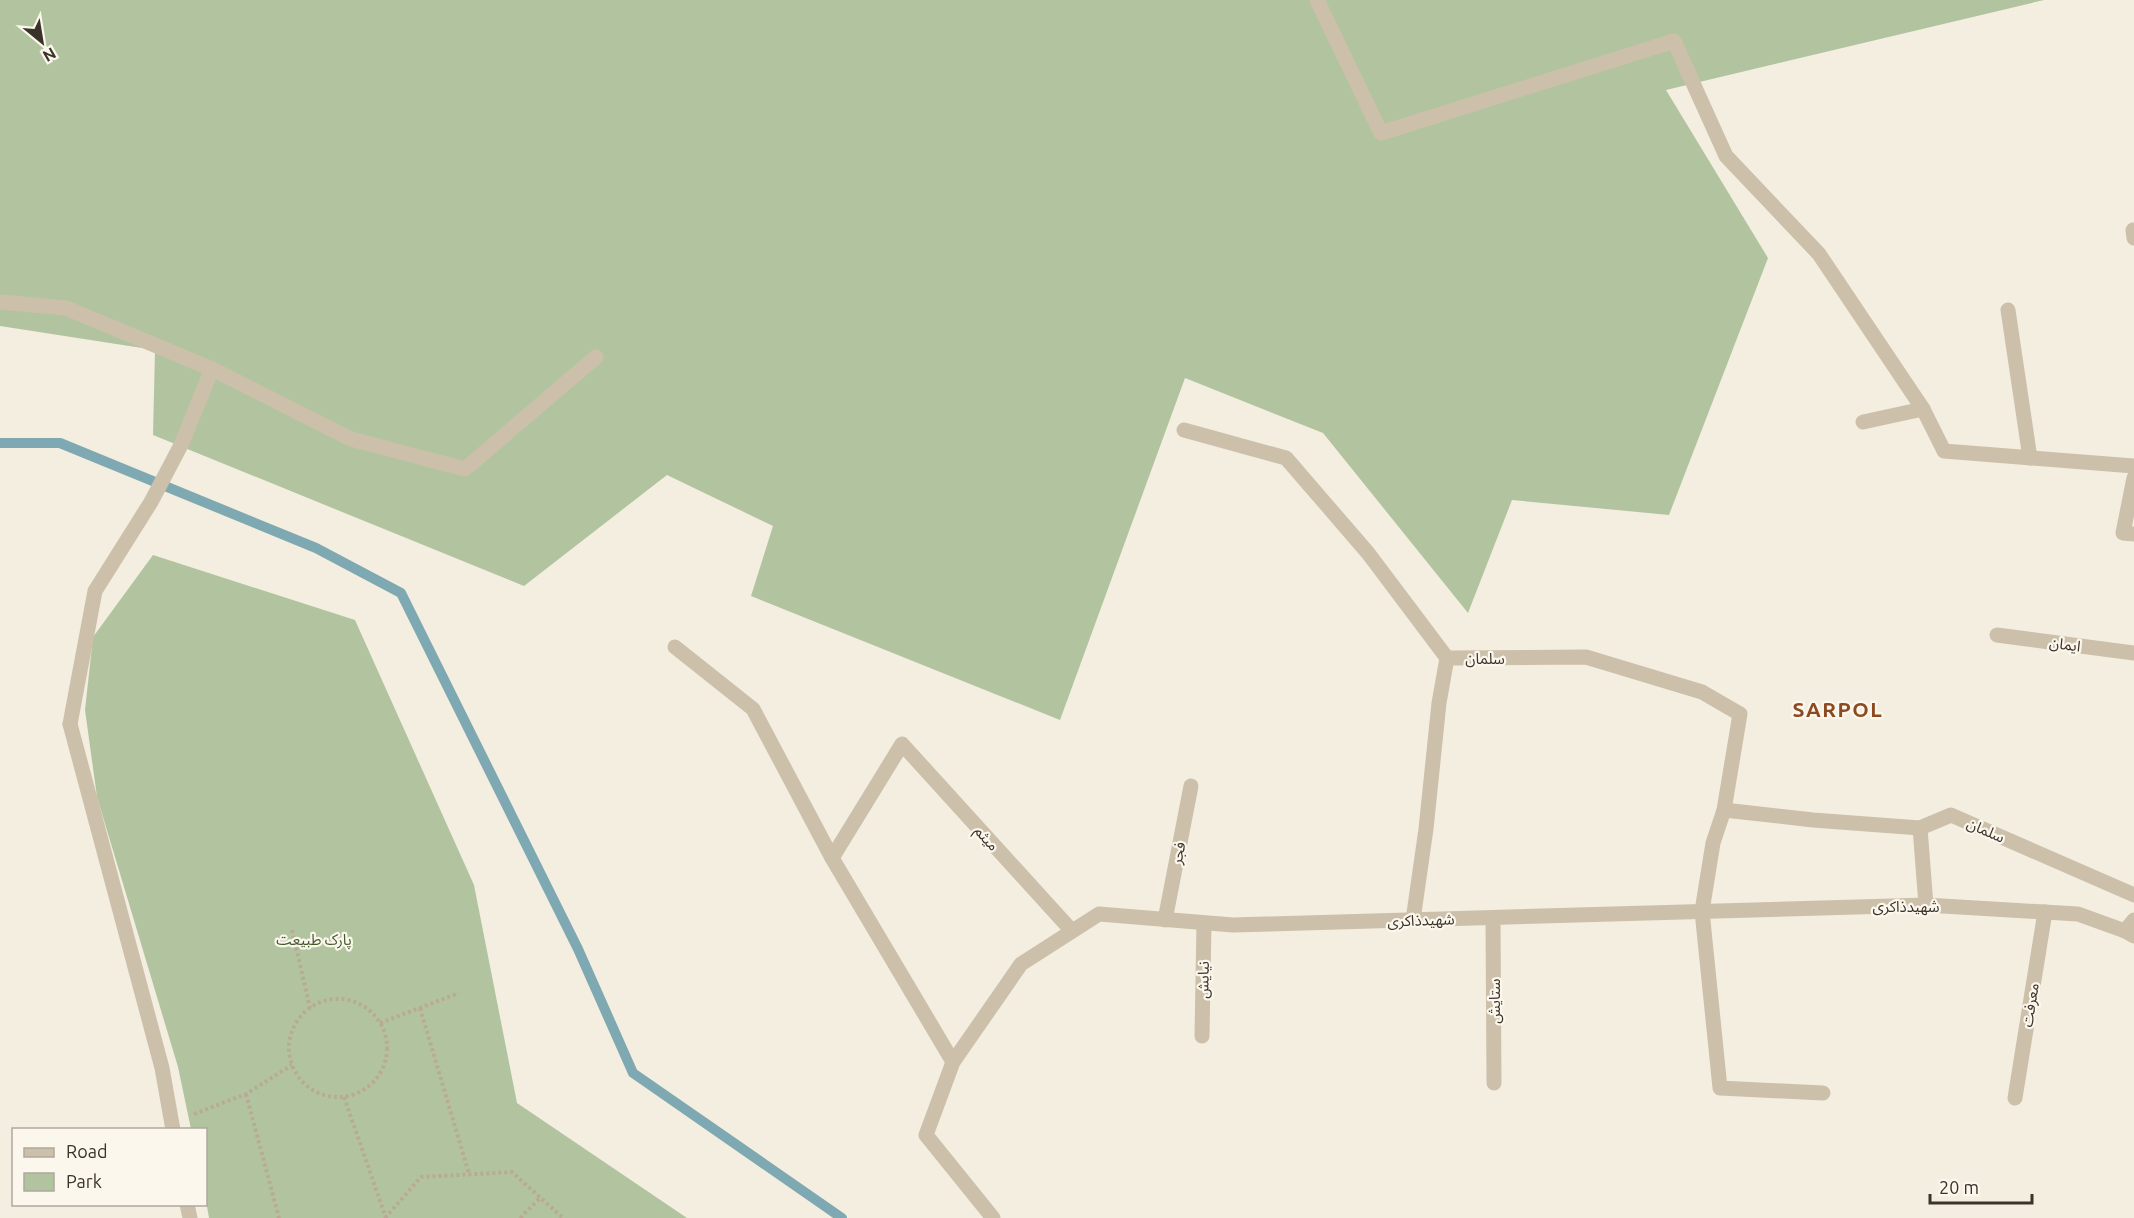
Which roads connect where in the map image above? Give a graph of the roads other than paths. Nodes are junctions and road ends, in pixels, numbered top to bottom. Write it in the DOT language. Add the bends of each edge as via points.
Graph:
graph roads {
  1 [pos="1317,0"];
  2 [pos="2133,230"];
  3 [pos="2134,238"];
  4 [pos="0,302"];
  5 [pos="2008,310"];
  6 [pos="596,357"];
  7 [pos="212,369"];
  8 [pos="1923,409"];
  9 [pos="1863,422"];
  10 [pos="1184,430"];
  11 [pos="2030,458"];
  12 [pos="2134,466"];
  13 [pos="2134,477"];
  14 [pos="2134,534"];
  15 [pos="1997,635"];
  16 [pos="675,648"];
  17 [pos="2134,654"];
  18 [pos="1447,658"];
  19 [pos="1191,786"];
  20 [pos="1724,810"];
  21 [pos="1920,828"];
  22 [pos="832,858"];
  23 [pos="2134,895"];
  24 [pos="1926,905"];
  25 [pos="1702,911"];
  26 [pos="2044,912"];
  27 [pos="1493,918"];
  28 [pos="1165,920"];
  29 [pos="1413,920"];
  30 [pos="1204,923"];
  31 [pos="2131,929"];
  32 [pos="1072,931"];
  33 [pos="1202,1036"];
  34 [pos="953,1062"];
  35 [pos="1494,1083"];
  36 [pos="1824,1092"];
  37 [pos="2015,1098"];
  38 [pos="173,1128"];
  39 [pos="993,1218"];
  1 -- 8 [label="street" via="1381,132 1674,41 1726,156 1819,254"];
  2 -- 3 [label="street"];
  4 -- 7 [label="street" via="66,308"];
  5 -- 11 [label="street"];
  6 -- 7 [label="street" via="465,469 351,439"];
  7 -- 38 [label="street" via="181,446 151,502 94,591 70,724 162,1068"];
  8 -- 9 [label="street"];
  8 -- 11 [label="street" via="1944,451"];
  10 -- 18 [label="street, سلمان" via="1286,458 1368,553"];
  11 -- 12 [label="street"];
  13 -- 14 [label="street" via="2123,533"];
  15 -- 17 [label="street, ایمان"];
  16 -- 22 [label="street" via="753,709"];
  18 -- 20 [label="street, سلمان" via="1586,657 1702,692 1740,714"];
  18 -- 29 [label="street"];
  19 -- 28 [label="street, فجر"];
  20 -- 21 [label="street, سلمان"];
  20 -- 25 [label="street, سلمان" via="1713,843"];
  21 -- 23 [label="street, سلمان" via="1952,815"];
  21 -- 24 [label="street"];
  22 -- 32 [label="street, میثم" via="902,744"];
  22 -- 34 [label="street"];
  24 -- 25 [label="street, شهیدذاکری"];
  24 -- 26 [label="street, شهیدذاکری"];
  25 -- 27 [label="street, شهیدذاکری"];
  25 -- 36 [label="street, سلمان" via="1720,1088"];
  26 -- 31 [label="street, شهیدذاکری" via="2079,914"];
  26 -- 37 [label="street, معرفت"];
  27 -- 29 [label="street, شهیدذاکری"];
  27 -- 35 [label="street, ستایش"];
  28 -- 30 [label="street, شهیدذاکری"];
  28 -- 32 [label="street, شهیدذاکری" via="1099,914"];
  29 -- 30 [label="street, شهیدذاکری"];
  30 -- 33 [label="street, نیایش"];
  32 -- 34 [label="street, شهیدذاکری" via="1021,964"];
  34 -- 39 [label="street, شهیدذاکری" via="926,1135"];
}
